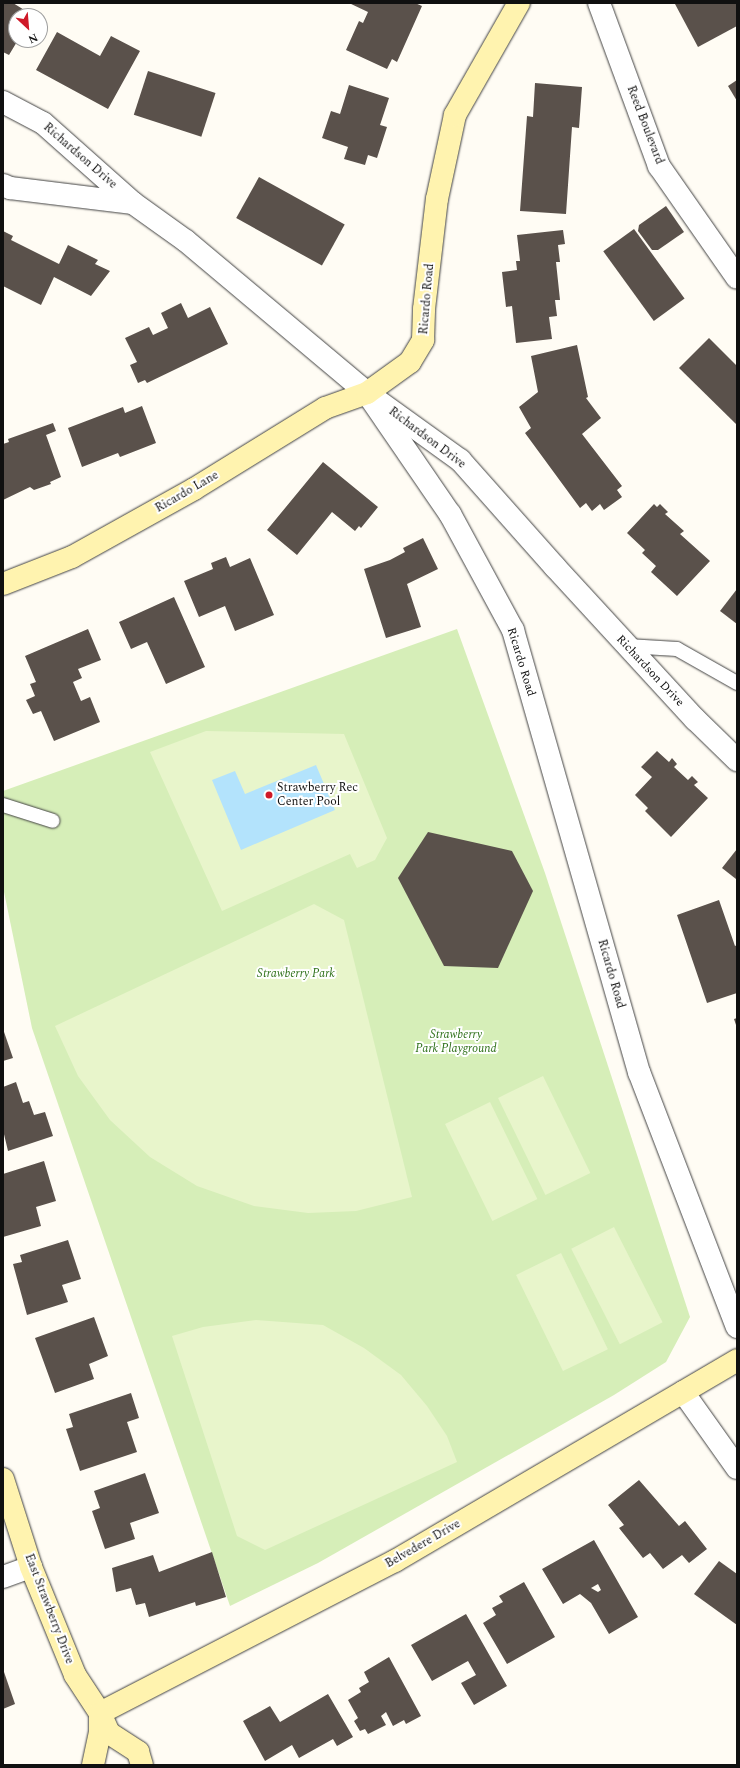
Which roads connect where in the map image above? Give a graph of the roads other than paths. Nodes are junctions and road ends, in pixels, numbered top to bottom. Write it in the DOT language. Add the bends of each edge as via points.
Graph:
graph roads {
  1 [pos="519,3"];
  2 [pos="599,3"];
  3 [pos="3,102"];
  4 [pos="3,185"];
  5 [pos="133,203"];
  6 [pos="737,278"];
  7 [pos="368,393"];
  8 [pos="3,584"];
  9 [pos="628,646"];
  10 [pos="737,683"];
  11 [pos="737,760"];
  12 [pos="3,806"];
  13 [pos="53,821"];
  14 [pos="737,1327"];
  15 [pos="737,1360"];
  16 [pos="683,1392"];
  17 [pos="737,1468"];
  18 [pos="3,1479"];
  19 [pos="31,1567"];
  20 [pos="3,1577"];
  21 [pos="100,1713"];
  22 [pos="109,1733"];
  23 [pos="140,1758"];
  24 [pos="94,1765"];
  25 [pos="106,1765"];
  26 [pos="156,1765"];
  1 -- 7 [label="street, Ricardo Road" via="455,115 437,199 424,309 423,340 410,362"];
  2 -- 6 [label="street, Reed Boulevard" via="660,166"];
  3 -- 5 [label="street, Richardson Drive" via="42,123"];
  4 -- 5 [label="street, Richardson Drive" via="10,188"];
  5 -- 7 [label="street, Richardson Drive" via="186,241"];
  7 -- 8 [label="street, Ricardo Lane" via="325,408 194,489 72,557"];
  7 -- 9 [label="street, Richardson Drive" via="460,460"];
  7 -- 14 [label="street, Ricardo Road" via="450,514 513,630 639,1072"];
  9 -- 10 [label="lane" via="676,649"];
  9 -- 11 [label="street, Richardson Drive" via="695,719"];
  12 -- 13 [label="lane"];
  15 -- 16 [label="street, Belvedere Drive"];
  16 -- 17 [label="street"];
  16 -- 21 [label="street, Belvedere Drive" via="395,1561"];
  18 -- 19 [label="street, East Strawberry Drive"];
  19 -- 20 [label="street"];
  19 -- 21 [label="street, East Strawberry Drive" via="75,1675"];
  21 -- 22 [label="street, East Strawberry Drive"];
  21 -- 24 [label="street" via="100,1731"];
  22 -- 23 [label="street"];
  22 -- 25 [label="street"];
  23 -- 26 [label="street"];
}
